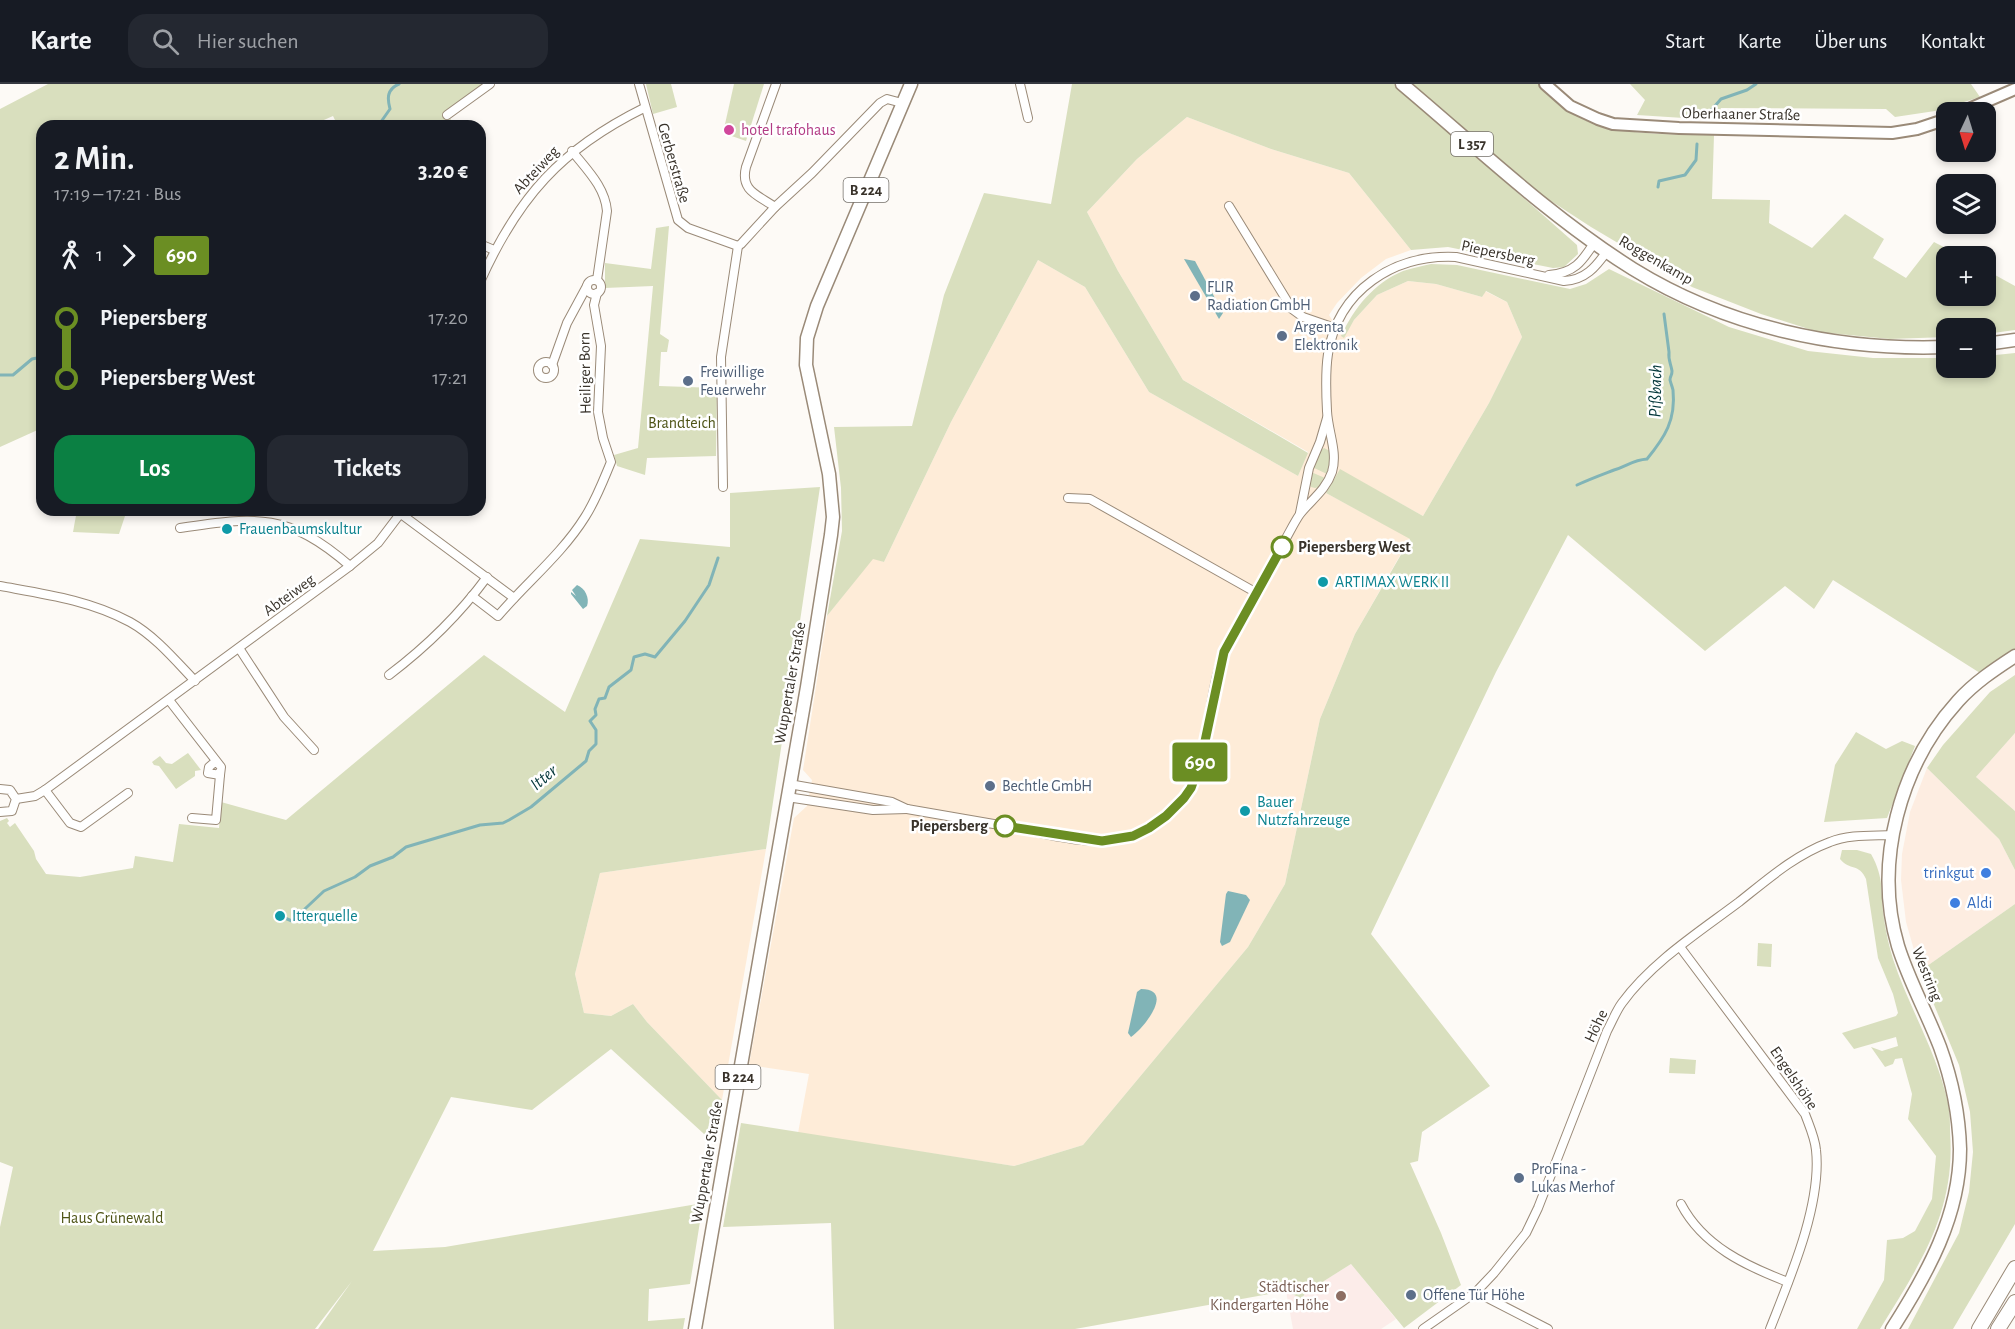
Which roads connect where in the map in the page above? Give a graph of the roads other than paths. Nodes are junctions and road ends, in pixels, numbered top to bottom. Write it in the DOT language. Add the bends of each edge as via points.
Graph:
graph roads {
  1 [pos="490,84"];
  2 [pos="639,84"];
  3 [pos="776,84"];
  4 [pos="911,84"];
  5 [pos="1020,84"];
  6 [pos="1402,84"];
  7 [pos="1545,84"];
  8 [pos="2015,89"];
  9 [pos="1985,102"];
  10 [pos="902,103"];
  11 [pos="644,108"];
  12 [pos="447,115"];
  13 [pos="1028,118"];
  14 [pos="1936,123"];
  15 [pos="572,151"];
  16 [pos="1229,206"];
  17 [pos="775,207"];
  18 [pos="1594,243"];
  19 [pos="738,246"];
  20 [pos="486,247"];
  21 [pos="494,250"];
  22 [pos="1607,251"];
  23 [pos="486,268"];
  24 [pos="1542,276"];
  25 [pos="597,280"];
  26 [pos="587,286"];
  27 [pos="597,294"];
  28 [pos="1335,328"];
  29 [pos="2015,340"];
  30 [pos="1996,343"];
  31 [pos="1936,346"];
  32 [pos="552,365"];
  33 [pos="1327,415"];
  34 [pos="723,487"];
  35 [pos="1068,498"];
  36 [pos="1300,514"];
  37 [pos="399,516"];
  38 [pos="407,516"];
  39 [pos="180,528"];
  40 [pos="350,567"];
  41 [pos="487,577"];
  42 [pos="0,586"];
  43 [pos="1256,592"];
  44 [pos="472,596"];
  45 [pos="514,597"];
  46 [pos="239,648"];
  47 [pos="2015,656"];
  48 [pos="388,675"];
  49 [pos="195,681"];
  50 [pos="170,700"];
  51 [pos="314,750"];
  52 [pos="216,761"];
  53 [pos="220,775"];
  54 [pos="789,784"];
  55 [pos="0,789"];
  56 [pos="45,790"];
  57 [pos="128,793"];
  58 [pos="787,797"];
  59 [pos="16,799"];
  60 [pos="907,809"];
  61 [pos="0,812"];
  62 [pos="192,818"];
  63 [pos="1893,835"];
  64 [pos="1680,947"];
  65 [pos="1681,1204"];
  66 [pos="2015,1269"];
  67 [pos="1788,1282"];
  68 [pos="1476,1292"];
  69 [pos="2015,1302"];
  70 [pos="695,1329"];
  71 [pos="1423,1329"];
  72 [pos="1548,1329"];
  73 [pos="1770,1329"];
  74 [pos="1892,1329"];
  75 [pos="1979,1329"];
  76 [pos="1998,1329"];
  1 -- 12 [label="street"];
  2 -- 11 [label="street, Gerberstraße"];
  3 -- 17 [label="street" via="744,177 750,190"];
  4 -- 10 [label="main road, Wuppertaler Straße / B 224"];
  5 -- 13 [label="street"];
  6 -- 18 [label="main road, Roggenkamp / L 357"];
  7 -- 14 [label="street, Oberhaaner Straße" via="1582,112 1613,124 1892,132"];
  8 -- 9 [label="street"];
  10 -- 17 [label="street" via="887,99 880,103"];
  10 -- 54 [label="main road, Wuppertaler Straße / B 224" via="807,338 806,365 829,474 832,517"];
  11 -- 15 [label="street, Abteiweg"];
  11 -- 19 [label="street, Gerberstraße" via="679,222"];
  15 -- 21 [label="street, Abteiweg" via="534,190"];
  15 -- 25 [label="street, Heiliger Born" via="606,201"];
  16 -- 28 [label="street" via="1292,309"];
  17 -- 19 [label="street"];
  18 -- 22 [label="main road, Roggenkamp / L 357"];
  18 -- 24 [label="street, Piepersberg" via="1572,269"];
  19 -- 34 [label="street" via="721,357"];
  20 -- 21 [label="street"];
  21 -- 23 [label="street, Abteiweg"];
  22 -- 24 [label="street, Piepersberg" via="1601,261 1574,281"];
  22 -- 31 [label="main road, Roggenkamp / L 357" via="1693,300 1767,327 1860,345"];
  24 -- 28 [label="street, Piepersberg" via="1456,256 1414,260 1370,282 1348,304"];
  25 -- 26 [label="street" via="591,280"];
  25 -- 27 [label="street, Heiliger Born" via="601,288"];
  26 -- 27 [label="street" via="589,292"];
  26 -- 32 [label="street, Heiliger Born" via="567,323"];
  27 -- 45 [label="street, Heiliger Born" via="594,305 601,346 598,412 611,462 584,519"];
  28 -- 33 [label="street, Piepersberg" via="1326,365"];
  29 -- 30 [label="main road"];
  33 -- 36 [label="street, Piepersberg" via="1309,468"];
  33 -- 36 [label="street, Piepersberg" via="1333,469 1325,486"];
  35 -- 43 [label="street" via="1089,499"];
  36 -- 43 [label="street, Piepersberg"];
  37 -- 40 [label="street, Abteiweg" via="378,543"];
  38 -- 41 [label="street"];
  39 -- 40 [label="street" via="240,520 272,522 310,536"];
  40 -- 46 [label="street, Abteiweg"];
  41 -- 44 [label="street"];
  41 -- 45 [label="street"];
  42 -- 49 [label="street" via="83,602 131,622"];
  43 -- 60 [label="street, Piepersberg" via="1224,652 1201,760 1191,788 1166,816 1149,828 1117,839 1083,839"];
  44 -- 45 [label="street, Heiliger Born" via="498,616"];
  44 -- 48 [label="street" via="424,647"];
  46 -- 49 [label="street, Abteiweg"];
  46 -- 51 [label="street" via="284,717"];
  47 -- 63 [label="main road, Westring" via="1977,682 1938,726 1914,766"];
  49 -- 50 [label="street, Abteiweg"];
  50 -- 52 [label="street"];
  50 -- 56 [label="street, Abteiweg"];
  52 -- 53 [label="street" via="221,767"];
  52 -- 53 [label="street" via="208,767 208,773"];
  53 -- 62 [label="street" via="216,820"];
  54 -- 58 [label="main road, Wuppertaler Straße / B 224"];
  54 -- 60 [label="street, Piepersberg" via="892,802"];
  55 -- 59 [label="street" via="10,790"];
  56 -- 57 [label="street" via="70,823 81,827"];
  56 -- 59 [label="street, Abteiweg"];
  58 -- 60 [label="street, Piepersberg" via="873,810"];
  58 -- 70 [label="main road, Wuppertaler Straße / B 224"];
  59 -- 61 [label="street, Abteiweg" via="12,811"];
  63 -- 64 [label="street, Höhe" via="1832,841 1789,862"];
  63 -- 74 [label="main road, Westring" via="1889,890 1898,944 1948,1071 1960,1150 1952,1211 1931,1262"];
  64 -- 67 [label="street, Engelshöhe" via="1797,1102 1816,1146 1816,1186"];
  64 -- 68 [label="street, Höhe" via="1652,970 1622,1004 1607,1031 1534,1216 1520,1241"];
  65 -- 67 [label="street" via="1695,1226 1723,1250"];
  66 -- 75 [label="highway"];
  67 -- 73 [label="street, Engelshöhe"];
  68 -- 71 [label="street, Höhe"];
  68 -- 72 [label="street"];
  69 -- 76 [label="highway"];
}
